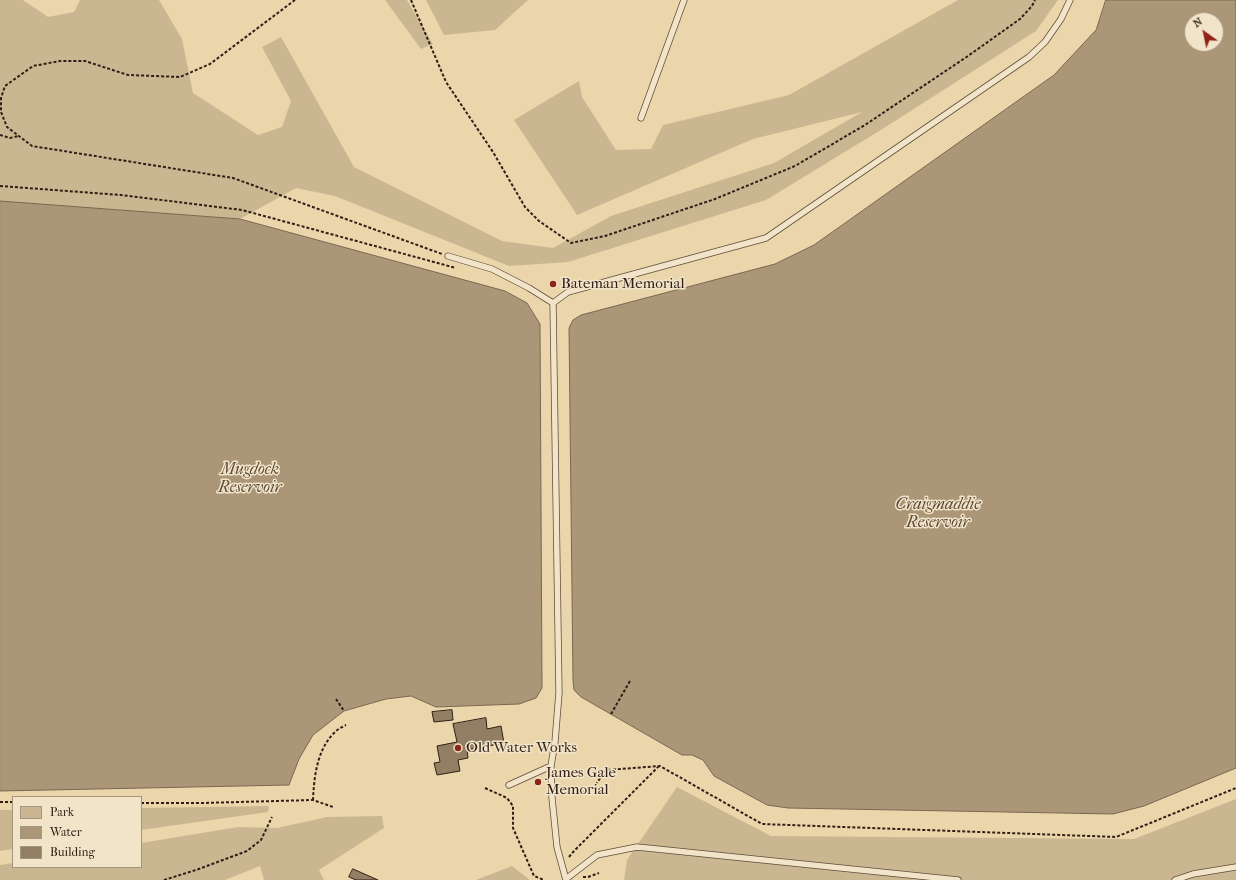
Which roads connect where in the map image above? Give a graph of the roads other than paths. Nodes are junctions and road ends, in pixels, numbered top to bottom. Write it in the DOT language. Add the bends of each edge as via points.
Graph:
graph roads {
  1 [pos="684,0"];
  2 [pos="1070,0"];
  3 [pos="641,118"];
  4 [pos="448,256"];
  5 [pos="552,303"];
  6 [pos="551,766"];
  7 [pos="509,785"];
  8 [pos="1236,867"];
  9 [pos="566,879"];
  10 [pos="958,880"];
  11 [pos="1175,880"];
  1 -- 3 [label="lane"];
  2 -- 5 [label="lane" via="1045,42 1029,57 766,238 568,292"];
  4 -- 5 [label="lane" via="492,269"];
  5 -- 6 [label="lane" via="559,693 556,742"];
  6 -- 7 [label="lane"];
  6 -- 9 [label="lane" via="557,848"];
  8 -- 11 [label="lane" via="1193,874"];
  9 -- 10 [label="lane" via="597,855 637,847"];
}
